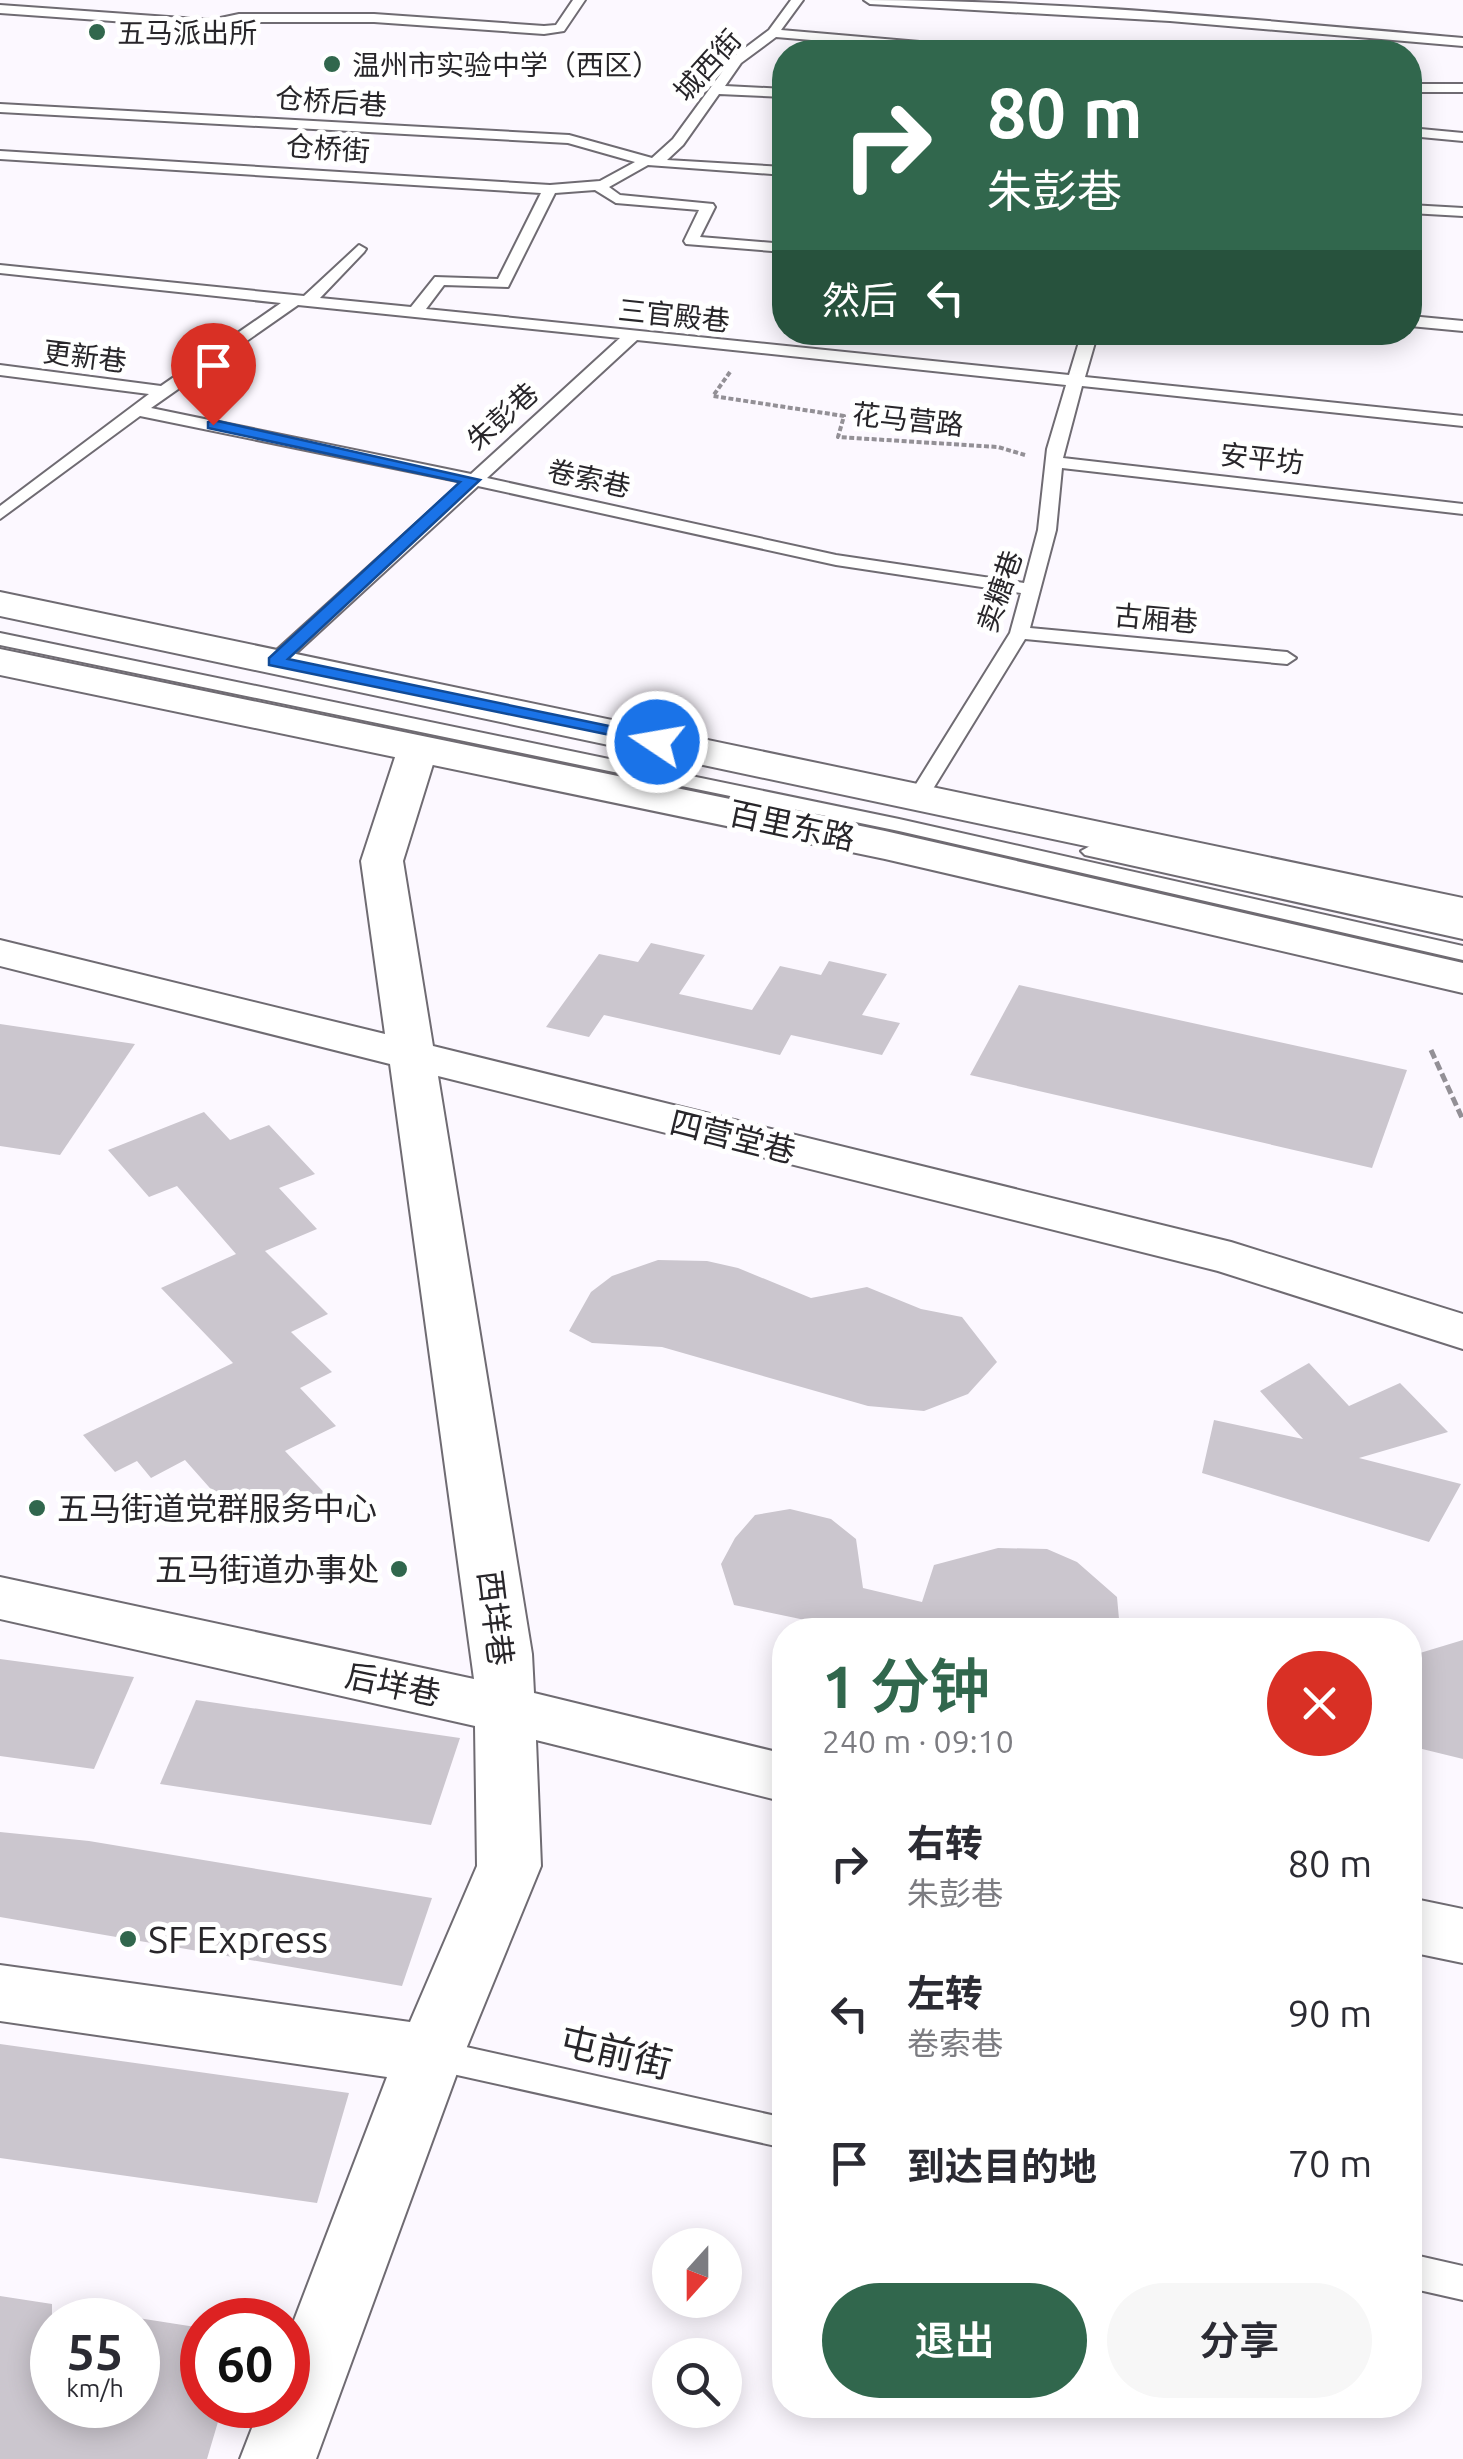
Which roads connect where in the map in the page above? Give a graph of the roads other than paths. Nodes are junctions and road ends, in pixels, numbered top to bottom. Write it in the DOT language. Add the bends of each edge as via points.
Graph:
graph roads {
  1 [pos="579,0"];
  2 [pos="797,0"];
  3 [pos="870,0"];
  4 [pos="0,9"];
  5 [pos="772,33"];
  6 [pos="852,40"];
  7 [pos="1463,42"];
  8 [pos="1463,88"];
  9 [pos="1422,89"];
  10 [pos="719,90"];
  11 [pos="772,92"];
  12 [pos="0,108"];
  13 [pos="1422,133"];
  14 [pos="1463,137"];
  15 [pos="0,155"];
  16 [pos="650,162"];
  17 [pos="772,170"];
  18 [pos="600,187"];
  19 [pos="550,189"];
  20 [pos="1422,210"];
  21 [pos="1463,212"];
  22 [pos="772,247"];
  23 [pos="359,249"];
  24 [pos="0,269"];
  25 [pos="302,300"];
  26 [pos="415,312"];
  27 [pos="1422,322"];
  28 [pos="1463,326"];
  29 [pos="633,335"];
  30 [pos="1086,345"];
  31 [pos="0,370"];
  32 [pos="1076,382"];
  33 [pos="164,391"];
  34 [pos="137,410"];
  35 [pos="1463,421"];
  36 [pos="1054,462"];
  37 [pos="472,480"];
  38 [pos="1463,509"];
  39 [pos="0,514"];
  40 [pos="1030,590"];
  41 [pos="0,604"];
  42 [pos="0,621"];
  43 [pos="1019,633"];
  44 [pos="0,639"];
  45 [pos="1287,658"];
  46 [pos="276,661"];
  47 [pos="0,662"];
  48 [pos="418,748"];
  49 [pos="918,797"];
  50 [pos="1463,912"];
  51 [pos="1463,932"];
  52 [pos="0,953"];
  53 [pos="1463,953"];
  54 [pos="1463,978"];
  55 [pos="409,1056"];
  56 [pos="1463,1332"];
  57 [pos="0,1598"];
  58 [pos="504,1709"];
  59 [pos="772,1775"];
  60 [pos="1422,1927"];
  61 [pos="1463,1936"];
  62 [pos="0,1993"];
  63 [pos="430,2054"];
  64 [pos="772,2130"];
  65 [pos="1422,2274"];
  66 [pos="1463,2283"];
  67 [pos="278,2459"];
  1 -- 4 [label="lane" via="560,28 544,30 374,18 238,18 211,24"];
  2 -- 5 [label="lane, 城西街"];
  3 -- 7 [label="lane"];
  5 -- 6 [label="lane"];
  5 -- 10 [label="lane, 城西街" via="737,60"];
  8 -- 9 [label="lane"];
  10 -- 11 [label="lane"];
  10 -- 16 [label="lane, 城西街" via="678,142"];
  12 -- 16 [label="lane, 仓桥后巷" via="569,139"];
  13 -- 14 [label="lane"];
  15 -- 19 [label="lane, 仓桥街"];
  16 -- 17 [label="lane, 仓桥后巷"];
  16 -- 18 [label="lane, 仓桥街"];
  18 -- 19 [label="lane, 仓桥街"];
  18 -- 22 [label="lane" via="616,198 708,208 691,240"];
  19 -- 26 [label="lane" via="502,284 440,280"];
  20 -- 21 [label="lane"];
  23 -- 25 [label="lane"];
  24 -- 25 [label="lane, 三官殿巷"];
  25 -- 26 [label="lane, 三官殿巷"];
  25 -- 33 [label="lane"];
  26 -- 29 [label="lane, 三官殿巷"];
  27 -- 28 [label="lane"];
  29 -- 32 [label="lane, 三官殿巷"];
  29 -- 37 [label="lane, 朱彭巷"];
  30 -- 32 [label="lane, 卖糖巷"];
  31 -- 33 [label="lane, 更新巷"];
  32 -- 35 [label="lane, 三官殿巷"];
  32 -- 36 [label="lane, 卖糖巷"];
  33 -- 34 [label="lane"];
  34 -- 37 [label="lane, 卷索巷"];
  34 -- 39 [label="lane"];
  36 -- 38 [label="lane, 安平坊"];
  36 -- 40 [label="lane, 卖糖巷" via="1047,530"];
  37 -- 40 [label="lane, 卷索巷" via="836,560"];
  37 -- 46 [label="lane, 朱彭巷"];
  40 -- 43 [label="lane, 卖糖巷"];
  41 -- 46 [label="main road, 百里东路"];
  42 -- 51 [label="lane"];
  43 -- 45 [label="lane, 古厢巷"];
  43 -- 49 [label="lane, 卖糖巷"];
  44 -- 53 [label="lane" via="899,825"];
  46 -- 49 [label="main road, 百里东路"];
  47 -- 48 [label="main road, 百里东路"];
  48 -- 54 [label="main road, 百里东路" via="885,844"];
  48 -- 55 [label="street, 西垟巷" via="382,861"];
  49 -- 50 [label="main road, 百里东路"];
  52 -- 55 [label="street, 四营堂巷"];
  55 -- 56 [label="street, 四营堂巷" via="1231,1258"];
  55 -- 58 [label="street, 西垟巷" via="503,1654"];
  57 -- 58 [label="street, 后垟巷"];
  58 -- 59 [label="street, 后垟巷"];
  58 -- 63 [label="street, 西垟巷" via="509,1866"];
  60 -- 61 [label="street"];
  62 -- 63 [label="street"];
  63 -- 64 [label="lane, 屯前街"];
  63 -- 67 [label="street, 西垟巷"];
  65 -- 66 [label="lane"];
}
